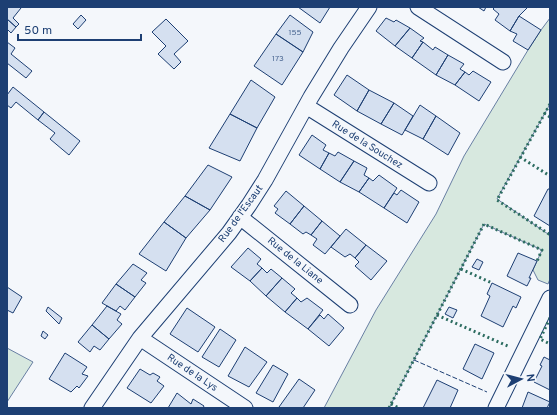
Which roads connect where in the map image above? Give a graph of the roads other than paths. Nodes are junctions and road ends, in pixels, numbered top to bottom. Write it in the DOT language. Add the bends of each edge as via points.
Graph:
graph roads {
  1 [pos="369,7"];
  2 [pos="418,7"];
  3 [pos="502,62"];
  4 [pos="306,106"];
  5 [pos="429,183"];
  6 [pos="240,217"];
  7 [pos="550,298"];
  8 [pos="350,305"];
  9 [pos="140,338"];
  10 [pos="92,408"];
  11 [pos="245,408"];
  12 [pos="496,408"];
  1 -- 4 [label="street, Rue de l'Escaut"];
  2 -- 3 [label="street"];
  4 -- 5 [label="street, Rue de la Souchez"];
  4 -- 6 [label="street, Rue de l'Escaut" via="265,180"];
  6 -- 8 [label="street, Rue de la Liane"];
  6 -- 9 [label="street, Rue de l'Escaut"];
  7 -- 12 [label="street"];
  9 -- 10 [label="street, Rue de l'Escaut"];
  9 -- 11 [label="street, Rue de la Lys"];
}
